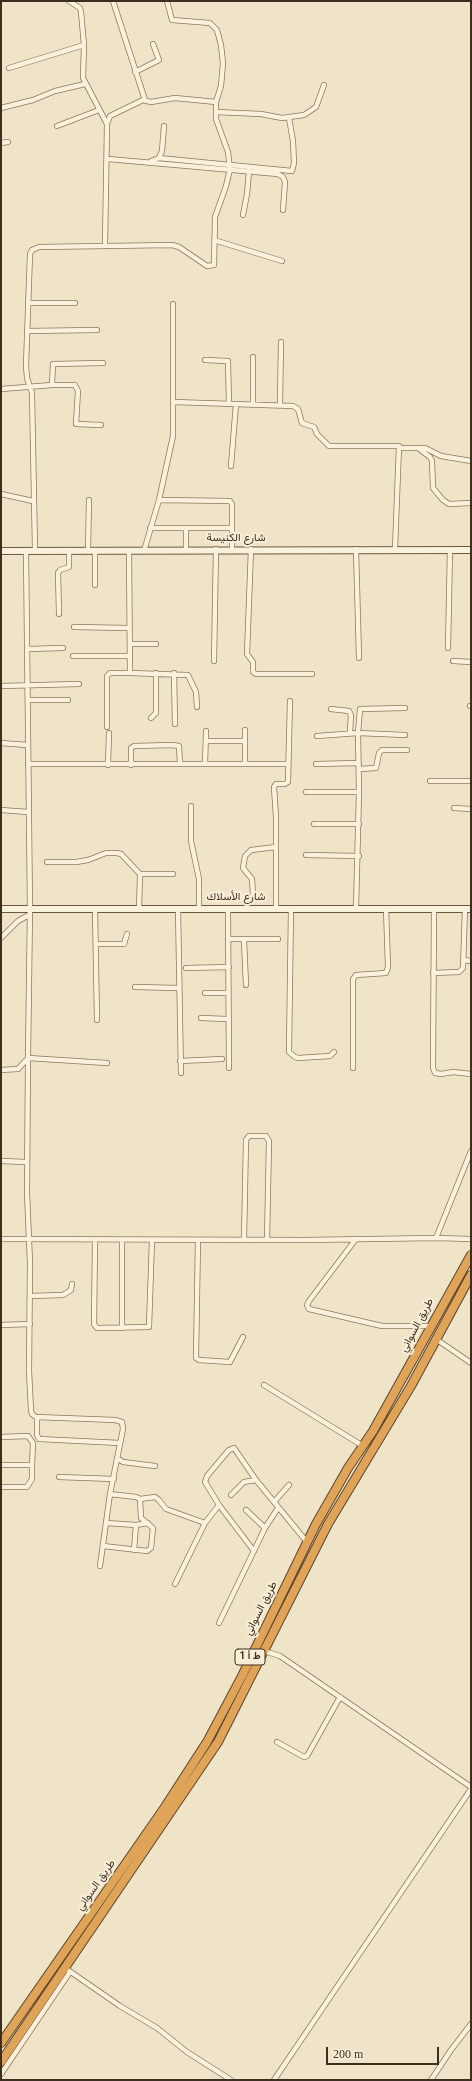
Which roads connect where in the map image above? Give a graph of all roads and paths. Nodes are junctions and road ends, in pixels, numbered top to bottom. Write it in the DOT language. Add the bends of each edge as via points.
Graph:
graph roads {
  1 [pos="69,1"];
  2 [pos="112,1"];
  3 [pos="167,1"];
  4 [pos="153,44"];
  5 [pos="84,45"];
  6 [pos="9,68"];
  7 [pos="135,72"];
  8 [pos="85,84"];
  9 [pos="324,85"];
  10 [pos="145,100"];
  11 [pos="216,102"];
  12 [pos="1,108"];
  13 [pos="99,110"];
  14 [pos="216,112"];
  15 [pos="289,118"];
  16 [pos="107,124"];
  17 [pos="57,126"];
  18 [pos="164,126"];
  19 [pos="8,142"];
  20 [pos="1,143"];
  21 [pos="108,158"];
  22 [pos="159,158"];
  23 [pos="150,162"];
  24 [pos="230,167"];
  25 [pos="249,171"];
  26 [pos="283,210"];
  27 [pos="243,215"];
  28 [pos="214,240"];
  29 [pos="105,245"];
  30 [pos="282,261"];
  31 [pos="29,303"];
  32 [pos="75,303"];
  33 [pos="173,304"];
  34 [pos="97,330"];
  35 [pos="28,332"];
  36 [pos="281,342"];
  37 [pos="253,357"];
  38 [pos="205,360"];
  39 [pos="104,363"];
  40 [pos="52,385"];
  41 [pos="30,386"];
  42 [pos="1,389"];
  43 [pos="174,402"];
  44 [pos="229,404"];
  45 [pos="236,404"];
  46 [pos="253,404"];
  47 [pos="280,404"];
  48 [pos="101,425"];
  49 [pos="400,448"];
  50 [pos="418,448"];
  51 [pos="471,461"];
  52 [pos="232,466"];
  53 [pos="1,494"];
  54 [pos="89,500"];
  55 [pos="159,500"];
  56 [pos="33,501"];
  57 [pos="471,503"];
  58 [pos="150,528"];
  59 [pos="186,528"];
  60 [pos="231,528"];
  61 [pos="216,549"];
  62 [pos="232,549"];
  63 [pos="251,549"];
  64 [pos="356,549"];
  65 [pos="395,549"];
  66 [pos="35,550"];
  67 [pos="69,550"];
  68 [pos="91,550"];
  69 [pos="129,550"];
  70 [pos="186,550"];
  71 [pos="450,550"];
  72 [pos="471,550"];
  73 [pos="1,551"];
  74 [pos="26,551"];
  75 [pos="144,551"];
  76 [pos="95,585"];
  77 [pos="59,614"];
  78 [pos="74,627"];
  79 [pos="129,628"];
  80 [pos="130,644"];
  81 [pos="156,644"];
  82 [pos="63,648"];
  83 [pos="448,648"];
  84 [pos="27,649"];
  85 [pos="73,656"];
  86 [pos="130,656"];
  87 [pos="359,658"];
  88 [pos="214,661"];
  89 [pos="454,661"];
  90 [pos="471,662"];
  91 [pos="130,673"];
  92 [pos="156,673"];
  93 [pos="174,673"];
  94 [pos="312,674"];
  95 [pos="79,684"];
  96 [pos="28,685"];
  97 [pos="1,686"];
  98 [pos="28,700"];
  99 [pos="68,700"];
  100 [pos="290,701"];
  101 [pos="197,707"];
  102 [pos="405,708"];
  103 [pos="331,709"];
  104 [pos="151,718"];
  105 [pos="175,724"];
  106 [pos="107,727"];
  107 [pos="245,730"];
  108 [pos="206,731"];
  109 [pos="350,732"];
  110 [pos="109,733"];
  111 [pos="358,733"];
  112 [pos="405,735"];
  113 [pos="317,736"];
  114 [pos="206,741"];
  115 [pos="245,741"];
  116 [pos="1,743"];
  117 [pos="27,745"];
  118 [pos="407,750"];
  119 [pos="28,764"];
  120 [pos="180,764"];
  121 [pos="205,764"];
  122 [pos="245,764"];
  123 [pos="288,764"];
  124 [pos="316,764"];
  125 [pos="108,765"];
  126 [pos="131,765"];
  127 [pos="359,766"];
  128 [pos="430,781"];
  129 [pos="471,781"];
  130 [pos="306,792"];
  131 [pos="359,792"];
  132 [pos="191,806"];
  133 [pos="454,808"];
  134 [pos="471,809"];
  135 [pos="1,810"];
  136 [pos="28,812"];
  137 [pos="314,824"];
  138 [pos="359,824"];
  139 [pos="276,848"];
  140 [pos="306,855"];
  141 [pos="358,856"];
  142 [pos="47,862"];
  143 [pos="140,874"];
  144 [pos="173,874"];
  145 [pos="253,895"];
  146 [pos="276,908"];
  147 [pos="291,908"];
  148 [pos="356,908"];
  149 [pos="386,908"];
  150 [pos="1,909"];
  151 [pos="95,909"];
  152 [pos="139,909"];
  153 [pos="178,909"];
  154 [pos="199,909"];
  155 [pos="228,909"];
  156 [pos="434,909"];
  157 [pos="468,909"];
  158 [pos="29,912"];
  159 [pos="127,934"];
  160 [pos="1,938"];
  161 [pos="228,939"];
  162 [pos="278,939"];
  163 [pos="244,940"];
  164 [pos="96,944"];
  165 [pos="464,960"];
  166 [pos="471,961"];
  167 [pos="228,967"];
  168 [pos="186,968"];
  169 [pos="433,973"];
  170 [pos="246,985"];
  171 [pos="135,987"];
  172 [pos="179,988"];
  173 [pos="205,993"];
  174 [pos="228,993"];
  175 [pos="201,1018"];
  176 [pos="227,1019"];
  177 [pos="97,1020"];
  178 [pos="334,1052"];
  179 [pos="28,1058"];
  180 [pos="222,1059"];
  181 [pos="180,1061"];
  182 [pos="107,1063"];
  183 [pos="229,1068"];
  184 [pos="353,1068"];
  185 [pos="1,1070"];
  186 [pos="181,1073"];
  187 [pos="471,1074"];
  188 [pos="471,1151"];
  189 [pos="1,1161"];
  190 [pos="27,1162"];
  191 [pos="436,1238"];
  192 [pos="1,1239"];
  193 [pos="29,1239"];
  194 [pos="356,1239"];
  195 [pos="471,1239"];
  196 [pos="95,1240"];
  197 [pos="122,1240"];
  198 [pos="152,1240"];
  199 [pos="198,1240"];
  200 [pos="244,1240"];
  201 [pos="267,1240"];
  202 [pos="471,1255"];
  203 [pos="468,1268"];
  204 [pos="471,1275"];
  205 [pos="455,1282"];
  206 [pos="72,1284"];
  207 [pos="463,1290"];
  208 [pos="30,1296"];
  209 [pos="30,1324"];
  210 [pos="1,1325"];
  211 [pos="431,1326"];
  212 [pos="122,1328"];
  213 [pos="243,1337"];
  214 [pos="436,1339"];
  215 [pos="471,1363"];
  216 [pos="264,1385"];
  217 [pos="37,1418"];
  218 [pos="1,1437"];
  219 [pos="120,1443"];
  220 [pos="363,1446"];
  221 [pos="117,1458"];
  222 [pos="1,1465"];
  223 [pos="32,1466"];
  224 [pos="155,1466"];
  225 [pos="58,1477"];
  226 [pos="114,1479"];
  227 [pos="256,1480"];
  228 [pos="289,1485"];
  229 [pos="1,1487"];
  230 [pos="110,1494"];
  231 [pos="231,1495"];
  232 [pos="140,1499"];
  233 [pos="274,1502"];
  234 [pos="220,1505"];
  235 [pos="278,1508"];
  236 [pos="246,1510"];
  237 [pos="106,1523"];
  238 [pos="148,1523"];
  239 [pos="205,1523"];
  240 [pos="136,1525"];
  241 [pos="265,1528"];
  242 [pos="307,1542"];
  243 [pos="103,1546"];
  244 [pos="134,1550"];
  245 [pos="254,1551"];
  246 [pos="100,1566"];
  247 [pos="176,1584"];
  248 [pos="218,1623"];
  249 [pos="264,1651"];
  250 [pos="340,1697"];
  251 [pos="277,1742"];
  252 [pos="471,1788"];
  253 [pos="67,1970"];
  254 [pos="470,2027"];
  255 [pos="1,2043"];
  256 [pos="1,2062"];
  257 [pos="1,2074"];
  258 [pos="231,2080"];
  259 [pos="274,2080"];
  260 [pos="431,2080"];
  1 -- 5 [label="street" via="80,8"];
  2 -- 7 [label="street"];
  3 -- 11 [label="street" via="172,20 210,23 217,30 223,63 221,86"];
  4 -- 7 [label="street" via="159,60"];
  5 -- 6 [label="street"];
  5 -- 8 [label="street" via="82,72"];
  7 -- 10 [label="street"];
  8 -- 12 [label="street"];
  8 -- 13 [label="street"];
  9 -- 15 [label="street" via="320,99 308,114"];
  10 -- 11 [label="street" via="152,102 175,98"];
  10 -- 16 [label="street" via="110,116"];
  11 -- 14 [label="street"];
  13 -- 16 [label="street"];
  13 -- 17 [label="street"];
  14 -- 15 [label="street"];
  14 -- 24 [label="street"];
  15 -- 24 [label="street" via="294,141 292,171"];
  16 -- 21 [label="street"];
  18 -- 22 [label="street"];
  19 -- 20 [label="street"];
  21 -- 23 [label="street"];
  21 -- 29 [label="street"];
  22 -- 23 [label="street"];
  22 -- 24 [label="street"];
  23 -- 24 [label="street"];
  24 -- 25 [label="street"];
  24 -- 28 [label="street" via="215,217"];
  25 -- 26 [label="street" via="278,174 283,177"];
  25 -- 27 [label="street"];
  28 -- 29 [label="street" via="214,265 211,267 175,246"];
  28 -- 30 [label="street"];
  29 -- 31 [label="street" via="39,247 32,250"];
  31 -- 32 [label="street"];
  31 -- 35 [label="street"];
  33 -- 43 [label="street"];
  34 -- 35 [label="street"];
  35 -- 41 [label="street" via="26,365"];
  36 -- 47 [label="street"];
  37 -- 46 [label="street"];
  38 -- 44 [label="street" via="228,361"];
  39 -- 40 [label="street" via="53,364"];
  40 -- 41 [label="street"];
  40 -- 48 [label="street" via="75,385 77,388 76,424"];
  41 -- 42 [label="street"];
  41 -- 56 [label="street"];
  43 -- 44 [label="street"];
  43 -- 55 [label="street" via="173,436"];
  44 -- 45 [label="street"];
  45 -- 46 [label="street"];
  45 -- 52 [label="street"];
  46 -- 47 [label="street"];
  47 -- 49 [label="street" via="297,408 302,423 314,428 329,446"];
  49 -- 50 [label="street"];
  49 -- 65 [label="street"];
  50 -- 51 [label="street" via="425,448 441,456"];
  50 -- 57 [label="street" via="432,461 433,488 443,500 449,504"];
  53 -- 56 [label="street"];
  54 -- 68 [label="street"];
  55 -- 58 [label="street"];
  55 -- 60 [label="street" via="230,501"];
  56 -- 66 [label="street"];
  58 -- 59 [label="street"];
  58 -- 75 [label="street"];
  59 -- 60 [label="street"];
  59 -- 70 [label="street"];
  60 -- 62 [label="street"];
  61 -- 62 [label="main road, شارع الكنيسة"];
  61 -- 70 [label="main road, شارع الكنيسة"];
  61 -- 88 [label="street"];
  62 -- 63 [label="main road, شارع الكنيسة"];
  63 -- 64 [label="main road, شارع الكنيسة"];
  63 -- 94 [label="street" via="247,654 253,662 254,673"];
  64 -- 65 [label="main road, شارع الكنيسة"];
  64 -- 87 [label="street"];
  65 -- 71 [label="main road, شارع الكنيسة"];
  66 -- 67 [label="main road, شارع الكنيسة"];
  66 -- 74 [label="main road, شارع الكنيسة"];
  67 -- 68 [label="main road, شارع الكنيسة"];
  67 -- 77 [label="street" via="69,567 58,573"];
  68 -- 69 [label="main road, شارع الكنيسة"];
  68 -- 76 [label="street"];
  69 -- 75 [label="main road, شارع الكنيسة"];
  69 -- 79 [label="street"];
  70 -- 75 [label="main road, شارع الكنيسة"];
  71 -- 72 [label="main road, شارع الكنيسة"];
  71 -- 83 [label="street"];
  73 -- 74 [label="main road, شارع الكنيسة"];
  74 -- 84 [label="street"];
  78 -- 79 [label="street"];
  79 -- 80 [label="street"];
  80 -- 81 [label="street"];
  80 -- 86 [label="street"];
  82 -- 84 [label="street"];
  84 -- 96 [label="street"];
  85 -- 86 [label="street"];
  86 -- 91 [label="street"];
  89 -- 90 [label="street"];
  91 -- 92 [label="street"];
  91 -- 106 [label="street" via="110,673 107,676"];
  92 -- 93 [label="street"];
  92 -- 104 [label="street" via="156,713"];
  93 -- 101 [label="street" via="188,675 191,679 196,692"];
  93 -- 105 [label="street"];
  95 -- 96 [label="street"];
  96 -- 97 [label="street"];
  96 -- 98 [label="street"];
  98 -- 99 [label="street"];
  98 -- 117 [label="street"];
  100 -- 123 [label="street"];
  102 -- 111 [label="street" via="360,709"];
  103 -- 109 [label="street" via="349,711"];
  107 -- 115 [label="street"];
  108 -- 114 [label="street"];
  109 -- 111 [label="street"];
  109 -- 113 [label="street"];
  110 -- 125 [label="street"];
  111 -- 112 [label="street"];
  111 -- 127 [label="street"];
  114 -- 115 [label="street"];
  114 -- 121 [label="street"];
  115 -- 122 [label="street"];
  116 -- 117 [label="street"];
  117 -- 119 [label="street"];
  118 -- 127 [label="street" via="382,750 376,768"];
  119 -- 125 [label="street"];
  119 -- 136 [label="street"];
  120 -- 121 [label="street"];
  120 -- 126 [label="street"];
  120 -- 126 [label="street" via="179,746 172,745 134,746 131,748"];
  121 -- 122 [label="street"];
  122 -- 123 [label="street"];
  123 -- 139 [label="street" via="288,782 276,784 274,787"];
  124 -- 127 [label="street"];
  125 -- 126 [label="street"];
  127 -- 131 [label="street"];
  128 -- 129 [label="street"];
  130 -- 131 [label="street"];
  131 -- 138 [label="street"];
  132 -- 154 [label="street" via="191,841 198,879"];
  133 -- 134 [label="street"];
  135 -- 136 [label="street"];
  136 -- 158 [label="street"];
  137 -- 138 [label="street"];
  138 -- 141 [label="street"];
  139 -- 145 [label="street" via="251,850 245,856 243,868 252,879"];
  139 -- 146 [label="street"];
  140 -- 141 [label="street"];
  141 -- 148 [label="street"];
  142 -- 143 [label="street" via="76,862 98,855 117,853"];
  143 -- 144 [label="street"];
  143 -- 152 [label="street"];
  146 -- 147 [label="main road, شارع الأسلاك"];
  146 -- 155 [label="main road, شارع الأسلاك"];
  147 -- 148 [label="main road, شارع الأسلاك"];
  147 -- 178 [label="street" via="290,1052 298,1058 330,1056"];
  148 -- 149 [label="main road, شارع الأسلاك"];
  149 -- 156 [label="main road, شارع الأسلاك"];
  149 -- 184 [label="street" via="386,974 356,975 353,979"];
  150 -- 158 [label="main road, شارع الأسلاك"];
  151 -- 152 [label="main road, شارع الأسلاك"];
  151 -- 158 [label="main road, شارع الأسلاك"];
  151 -- 164 [label="street"];
  152 -- 153 [label="main road, شارع الأسلاك"];
  153 -- 154 [label="main road, شارع الأسلاك"];
  153 -- 172 [label="street"];
  154 -- 155 [label="main road, شارع الأسلاك"];
  155 -- 161 [label="street"];
  156 -- 157 [label="main road, شارع الأسلاك"];
  156 -- 169 [label="street"];
  157 -- 165 [label="street"];
  158 -- 160 [label="street"];
  158 -- 179 [label="street"];
  159 -- 164 [label="street" via="124,944"];
  161 -- 163 [label="street"];
  161 -- 167 [label="street"];
  162 -- 163 [label="street"];
  163 -- 170 [label="street"];
  164 -- 177 [label="street"];
  165 -- 166 [label="street"];
  165 -- 169 [label="street" via="463,968 459,972"];
  167 -- 168 [label="street"];
  167 -- 174 [label="street"];
  169 -- 187 [label="street" via="434,1071 441,1074"];
  171 -- 172 [label="street"];
  172 -- 181 [label="street"];
  173 -- 174 [label="street"];
  174 -- 176 [label="street"];
  175 -- 176 [label="street"];
  176 -- 183 [label="street"];
  179 -- 182 [label="street"];
  179 -- 185 [label="street" via="18,1069"];
  179 -- 190 [label="street"];
  180 -- 181 [label="street"];
  181 -- 186 [label="street"];
  188 -- 191 [label="street"];
  189 -- 190 [label="street"];
  190 -- 193 [label="street"];
  191 -- 194 [label="street"];
  191 -- 195 [label="street"];
  192 -- 193 [label="street"];
  193 -- 196 [label="street"];
  193 -- 208 [label="street"];
  194 -- 201 [label="street"];
  194 -- 211 [label="street" via="309,1301 309,1309 382,1326"];
  196 -- 197 [label="street"];
  196 -- 212 [label="street" via="94,1326"];
  197 -- 198 [label="street"];
  197 -- 212 [label="street"];
  198 -- 199 [label="street"];
  198 -- 212 [label="street" via="150,1325 144,1328"];
  199 -- 200 [label="street"];
  199 -- 213 [label="street" via="196,1358 230,1362"];
  200 -- 201 [label="street"];
  200 -- 201 [label="street" via="246,1140 249,1136 266,1136 269,1141"];
  202 -- 203 [label="highway, طريق السواني / ط أ 1"];
  203 -- 205 [label="highway, طريق السواني / ط أ 1"];
  204 -- 207 [label="highway, طريق السواني / ط أ 1"];
  205 -- 207 [label="highway" via="462,1284"];
  205 -- 211 [label="highway, طريق السواني / ط أ 1"];
  206 -- 208 [label="street" via="71,1290 63,1295"];
  207 -- 214 [label="highway, طريق السواني / ط أ 1"];
  208 -- 209 [label="street"];
  209 -- 210 [label="street"];
  209 -- 217 [label="street" via="31,1410"];
  211 -- 220 [label="highway, طريق السواني / ط أ 1"];
  214 -- 215 [label="street"];
  214 -- 249 [label="highway, طريق السواني / ط أ 1" via="384,1433 328,1524"];
  216 -- 220 [label="street"];
  217 -- 219 [label="street" via="39,1439"];
  217 -- 219 [label="street" via="119,1420 123,1429"];
  218 -- 223 [label="street" via="30,1438 33,1443"];
  219 -- 221 [label="street"];
  220 -- 242 [label="highway, طريق السواني / ط أ 1"];
  221 -- 224 [label="street" via="123,1462"];
  221 -- 226 [label="street"];
  222 -- 223 [label="street"];
  223 -- 229 [label="street" via="32,1479 27,1487"];
  225 -- 226 [label="street"];
  226 -- 230 [label="street"];
  227 -- 231 [label="street" via="244,1482"];
  227 -- 233 [label="street"];
  227 -- 234 [label="street" via="234,1448 229,1450 205,1482"];
  228 -- 233 [label="street"];
  230 -- 232 [label="street"];
  230 -- 237 [label="street"];
  232 -- 238 [label="street" via="142,1518"];
  232 -- 239 [label="street" via="155,1498 160,1500 166,1509"];
  233 -- 235 [label="street"];
  234 -- 239 [label="street"];
  234 -- 245 [label="street"];
  235 -- 241 [label="street"];
  235 -- 242 [label="street"];
  236 -- 241 [label="street"];
  237 -- 240 [label="street"];
  237 -- 243 [label="street"];
  238 -- 240 [label="street"];
  238 -- 244 [label="street" via="154,1531 150,1550"];
  239 -- 247 [label="street"];
  240 -- 244 [label="street"];
  241 -- 245 [label="street"];
  242 -- 255 [label="highway, طريق السواني / ط أ 1" via="207,1742 165,1807"];
  243 -- 244 [label="street"];
  243 -- 246 [label="street"];
  245 -- 248 [label="street"];
  249 -- 250 [label="street" via="280,1656"];
  249 -- 253 [label="highway, طريق السواني / ط أ 1" via="218,1742"];
  250 -- 251 [label="street" via="307,1756 304,1757"];
  250 -- 252 [label="street"];
  252 -- 259 [label="street"];
  253 -- 256 [label="highway, طريق السواني / ط أ 1"];
  253 -- 257 [label="street"];
  253 -- 258 [label="street"];
  254 -- 260 [label="street"];
}
